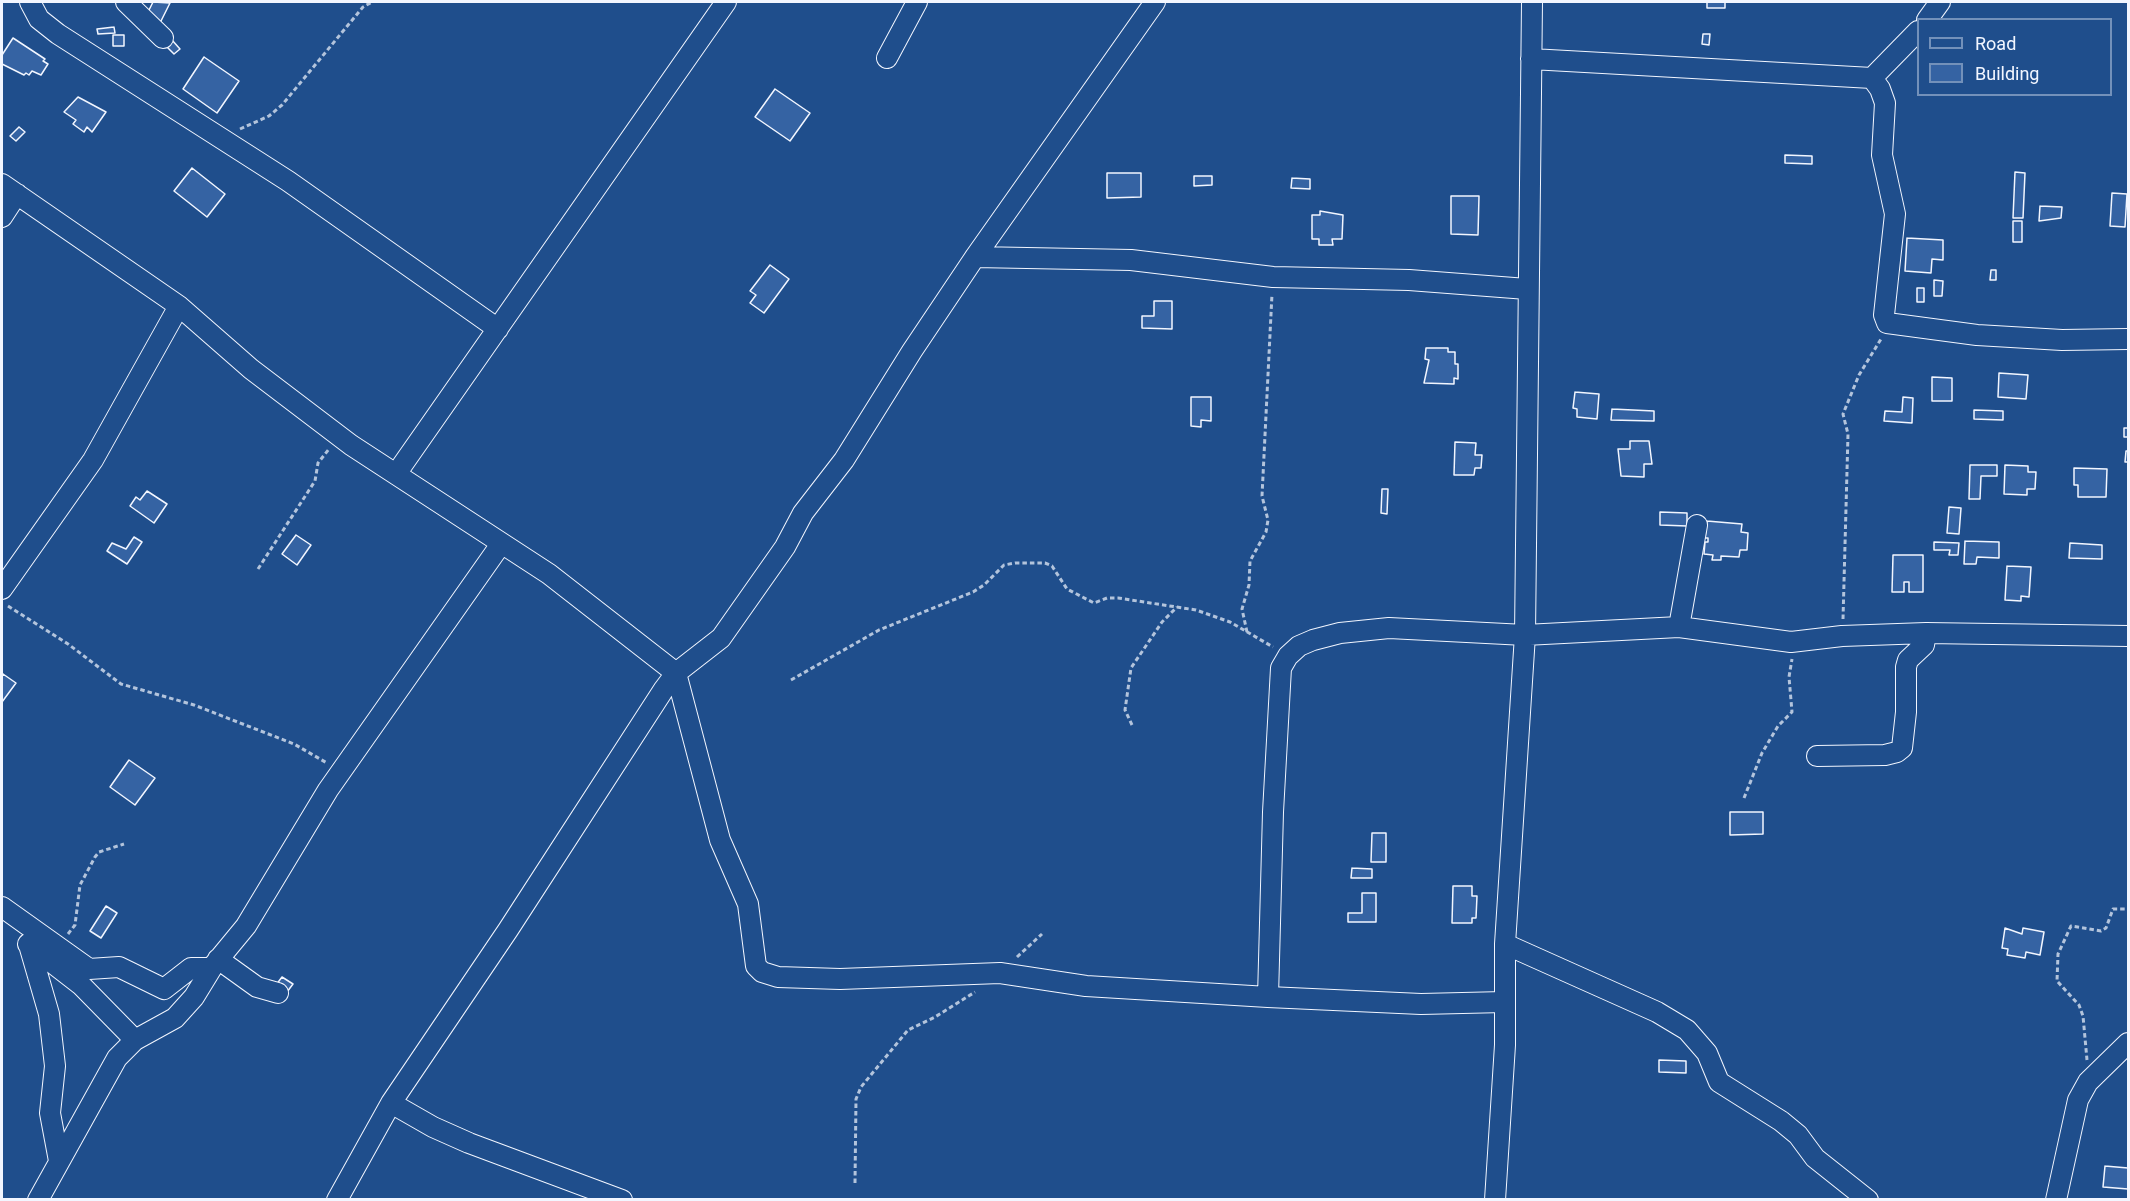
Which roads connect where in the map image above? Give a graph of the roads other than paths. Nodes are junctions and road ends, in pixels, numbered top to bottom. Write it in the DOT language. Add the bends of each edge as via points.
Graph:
graph roads {
  1 [pos="30,2"];
  2 [pos="126,2"];
  3 [pos="726,2"];
  4 [pos="917,2"];
  5 [pos="1155,2"];
  6 [pos="1532,2"];
  7 [pos="1940,2"];
  8 [pos="1928,18"];
  9 [pos="1917,32"];
  10 [pos="163,38"];
  11 [pos="886,58"];
  12 [pos="1531,58"];
  13 [pos="1872,78"];
  14 [pos="9,189"];
  15 [pos="2,217"];
  16 [pos="975,257"];
  17 [pos="1527,289"];
  18 [pos="179,306"];
  19 [pos="498,329"];
  20 [pos="2128,339"];
  21 [pos="396,474"];
  22 [pos="1697,525"];
  23 [pos="501,544"];
  24 [pos="2,589"];
  25 [pos="1679,627"];
  26 [pos="1926,633"];
  27 [pos="1525,635"];
  28 [pos="2128,636"];
  29 [pos="676,673"];
  30 [pos="1817,756"];
  31 [pos="2,907"];
  32 [pos="2,923"];
  33 [pos="1505,944"];
  34 [pos="29,945"];
  35 [pos="215,964"];
  36 [pos="278,993"];
  37 [pos="1268,997"];
  38 [pos="1504,1002"];
  39 [pos="135,1040"];
  40 [pos="2128,1043"];
  41 [pos="391,1103"];
  42 [pos="58,1161"];
  43 [pos="38,1200"];
  44 [pos="337,1200"];
  45 [pos="622,1200"];
  46 [pos="1495,1200"];
  47 [pos="1868,1200"];
  48 [pos="2056,1200"];
  1 -- 19 [label="street" via="39,19 58,34 347,221"];
  2 -- 10 [label="street"];
  3 -- 19 [label="street"];
  4 -- 11 [label="street"];
  5 -- 16 [label="street"];
  6 -- 12 [label="street"];
  7 -- 8 [label="street"];
  9 -- 13 [label="street"];
  12 -- 13 [label="street"];
  12 -- 17 [label="street"];
  13 -- 20 [label="street" via="1885,103 1882,154 1895,214 1884,315 1887,323 1977,335"];
  14 -- 15 [label="street"];
  14 -- 18 [label="street"];
  16 -- 17 [label="street" via="1131,260 1273,277 1409,280"];
  16 -- 29 [label="street" via="844,460 803,513 785,547 721,638"];
  17 -- 27 [label="street"];
  18 -- 21 [label="street" via="251,369"];
  18 -- 24 [label="street" via="93,460"];
  19 -- 21 [label="street"];
  21 -- 23 [label="street"];
  22 -- 25 [label="street"];
  23 -- 29 [label="street" via="549,574"];
  23 -- 35 [label="street" via="340,772 246,926"];
  25 -- 26 [label="street" via="1791,642"];
  25 -- 27 [label="street"];
  26 -- 28 [label="street"];
  26 -- 30 [label="street" via="1924,645 1905,667 1902,748 1885,755"];
  27 -- 33 [label="street"];
  27 -- 37 [label="street" via="1365,629 1313,640 1288,656 1281,668 1279,685"];
  29 -- 37 [label="street" via="720,840 748,904 758,970 778,977 840,979 1000,973 1086,986"];
  29 -- 41 [label="street"];
  31 -- 35 [label="street" via="85,968 119,967 163,989 191,968"];
  32 -- 34 [label="street"];
  33 -- 38 [label="street"];
  33 -- 47 [label="street" via="1657,1012 1687,1030 1707,1053 1719,1082 1781,1121 1798,1135 1815,1158"];
  34 -- 39 [label="street" via="81,985"];
  34 -- 42 [label="street" via="49,1014 55,1066 50,1113"];
  35 -- 36 [label="street" via="257,987"];
  35 -- 39 [label="street" via="181,1012"];
  37 -- 38 [label="street" via="1421,1004"];
  38 -- 46 [label="street"];
  39 -- 42 [label="street" via="117,1058"];
  40 -- 48 [label="street" via="2088,1082 2078,1100"];
  41 -- 44 [label="street"];
  41 -- 45 [label="street" via="469,1143"];
  42 -- 43 [label="street"];
}
